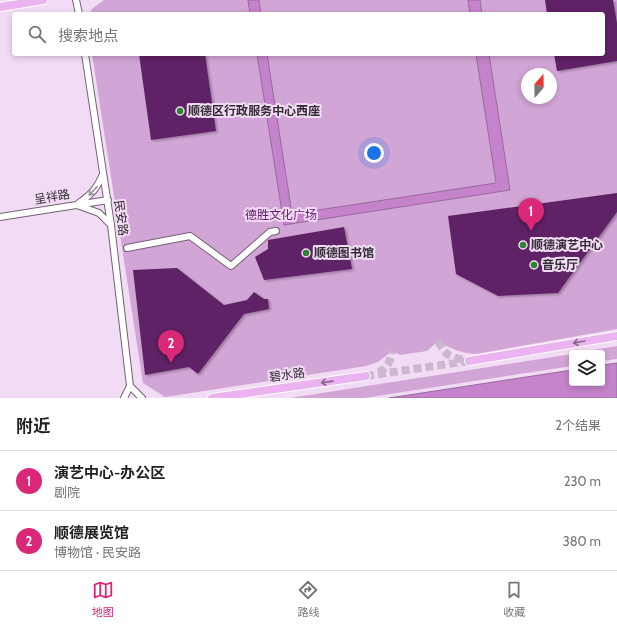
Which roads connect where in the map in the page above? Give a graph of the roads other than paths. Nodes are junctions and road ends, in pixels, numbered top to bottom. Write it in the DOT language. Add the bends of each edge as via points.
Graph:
graph roads {
  1 [pos="43,0"];
  2 [pos="76,0"];
  3 [pos="0,7"];
  4 [pos="79,12"];
  5 [pos="85,56"];
  6 [pos="103,173"];
  7 [pos="108,200"];
  8 [pos="76,205"];
  9 [pos="0,217"];
  10 [pos="112,225"];
  11 [pos="276,231"];
  12 [pos="127,248"];
  13 [pos="617,336"];
  14 [pos="469,361"];
  15 [pos="366,376"];
  16 [pos="130,386"];
  17 [pos="124,398"];
  18 [pos="142,398"];
  19 [pos="212,398"];
  1 -- 3 [label="main road"];
  2 -- 4 [label="street"];
  5 -- 6 [label="street, 民安路"];
  6 -- 7 [label="street, 民安路"];
  6 -- 8 [label="street, one-way" via="96,188"];
  7 -- 8 [label="street, 呈祥路"];
  7 -- 10 [label="street, 民安路"];
  8 -- 9 [label="street, 呈祥路"];
  8 -- 10 [label="street" via="99,213"];
  10 -- 16 [label="street, 民安路"];
  11 -- 12 [label="street" via="270,232 231,266 190,236"];
  13 -- 14 [label="main road, one-way"];
  15 -- 19 [label="main road, 碧水路, one-way"];
  16 -- 17 [label="street"];
  16 -- 18 [label="street"];
}
